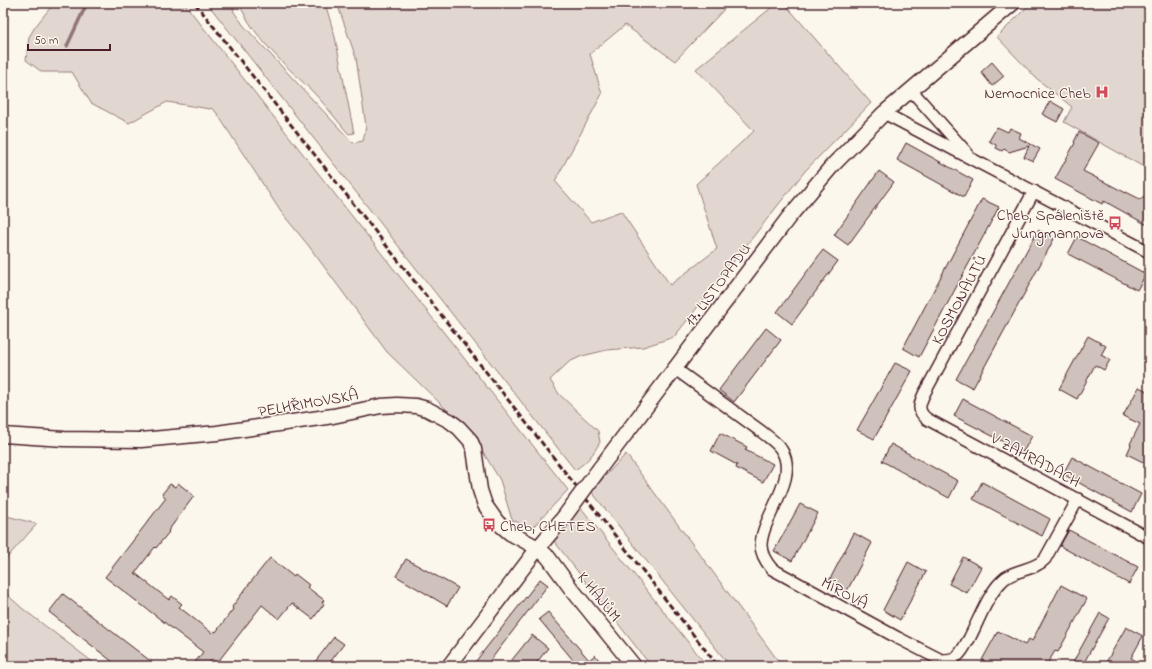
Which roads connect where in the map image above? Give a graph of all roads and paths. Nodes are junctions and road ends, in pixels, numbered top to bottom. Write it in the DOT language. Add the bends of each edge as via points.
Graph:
graph roads {
  1 [pos="1013,3"];
  2 [pos="911,90"];
  3 [pos="884,113"];
  4 [pos="971,158"];
  5 [pos="1034,191"];
  6 [pos="1149,252"];
  7 [pos="674,368"];
  8 [pos="921,401"];
  9 [pos="3,435"];
  10 [pos="1078,499"];
  11 [pos="1148,533"];
  12 [pos="538,548"];
  13 [pos="449,666"];
  14 [pos="634,666"];
  1 -- 2 [label="street, 17. LISTOPADU"];
  2 -- 3 [label="street, 17. LISTOPADU"];
  2 -- 4 [label="street"];
  3 -- 4 [label="street"];
  3 -- 7 [label="street, 17. LISTOPADU" via="846,150 811,190"];
  4 -- 5 [label="street"];
  5 -- 6 [label="street"];
  5 -- 8 [label="street, KOSMONAUTŮ"];
  7 -- 10 [label="street, MÍROVÁ" via="762,432 783,451 787,467 784,482 761,546 766,563 772,569 942,660 956,657 960,652 994,590 1004,578 1039,564 1045,559"];
  7 -- 12 [label="street, 17. LISTOPADU, bridge" via="564,517"];
  8 -- 10 [label="street, V ZAHRADÁCH" via="922,415 927,419"];
  9 -- 12 [label="street, PELHŘIMOVSKÁ" via="142,440 225,432 334,416 381,406 416,406 427,409 460,428 474,449 480,490 490,513 510,533"];
  10 -- 11 [label="street, V ZAHRADÁCH"];
  12 -- 13 [label="street, 17. LISTOPADU"];
  12 -- 14 [label="street, K HÁJŮM" via="548,557"];
}
